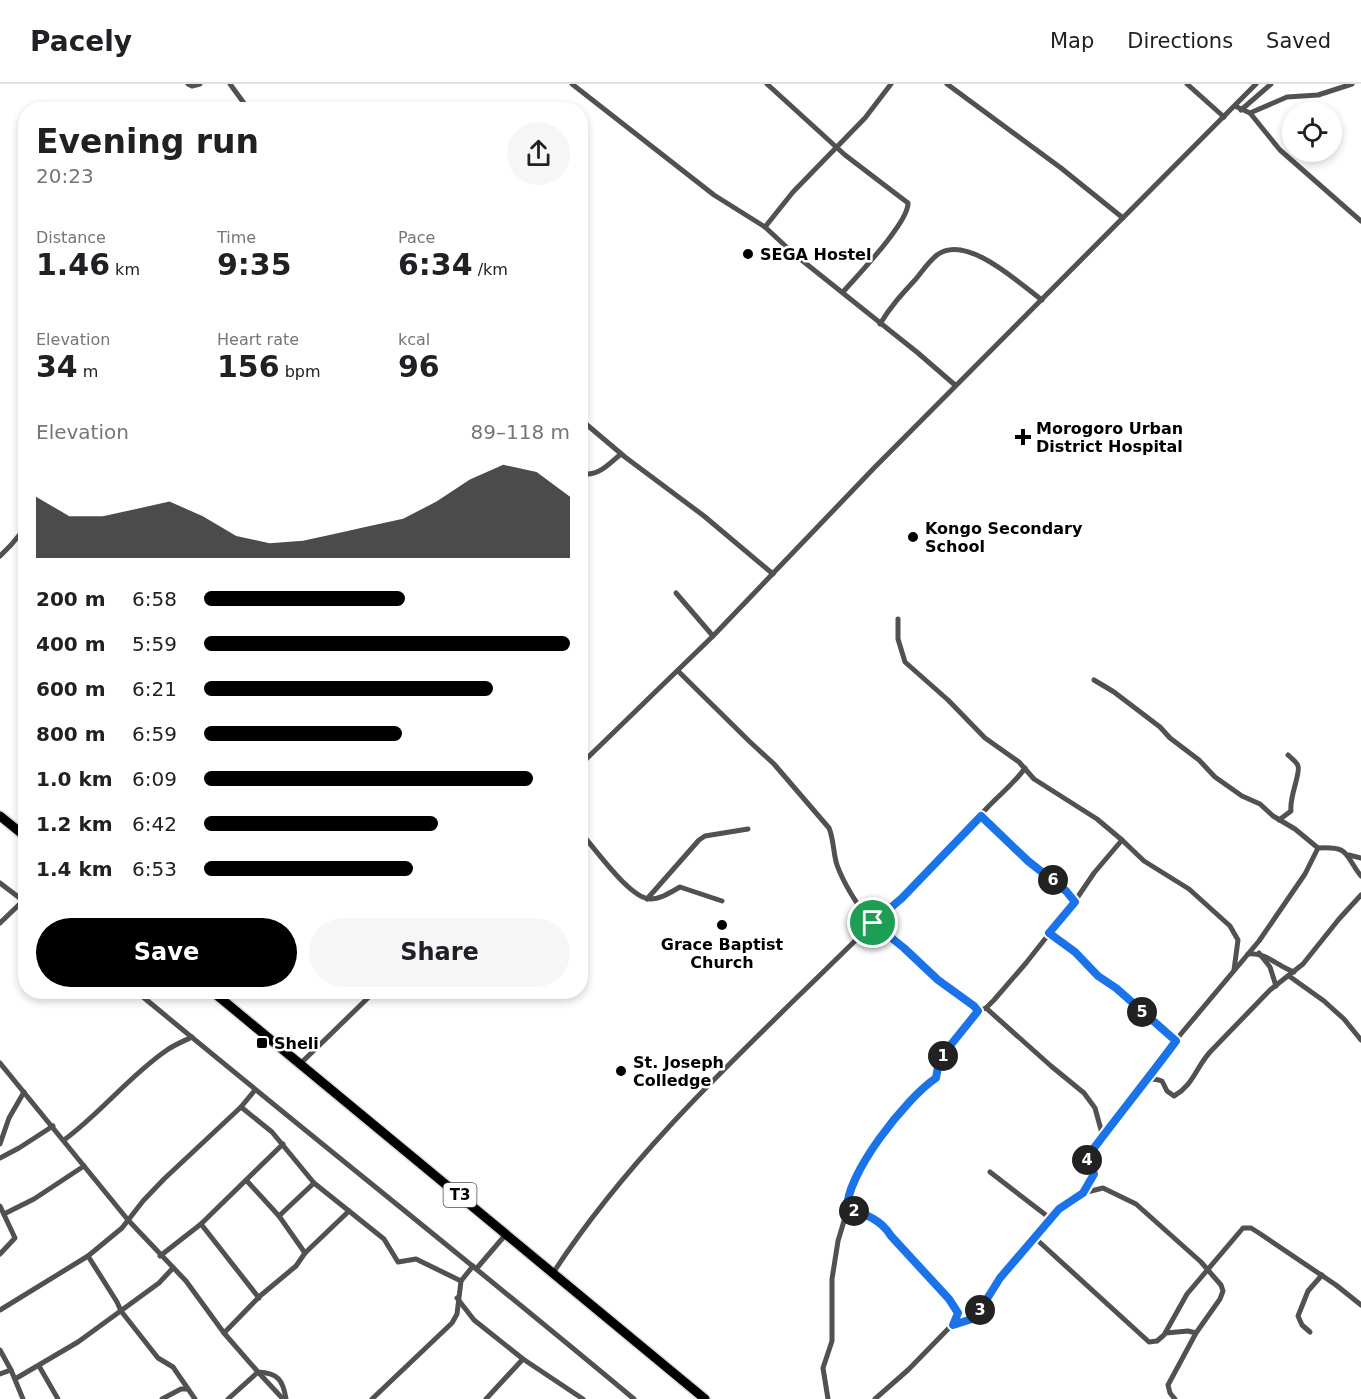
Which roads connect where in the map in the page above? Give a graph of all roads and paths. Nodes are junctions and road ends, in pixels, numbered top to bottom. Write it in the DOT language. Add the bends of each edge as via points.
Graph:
graph roads {
  1 [pos="188,84"];
  2 [pos="200,84"];
  3 [pos="230,84"];
  4 [pos="572,84"];
  5 [pos="767,84"];
  6 [pos="891,84"];
  7 [pos="947,84"];
  8 [pos="1187,84"];
  9 [pos="1256,84"];
  10 [pos="1271,84"];
  11 [pos="1324,84"];
  12 [pos="1352,84"];
  13 [pos="1332,90"];
  14 [pos="243,102"];
  15 [pos="1235,106"];
  16 [pos="1241,110"];
  17 [pos="1250,113"];
  18 [pos="1224,117"];
  19 [pos="837,148"];
  20 [pos="1123,219"];
  21 [pos="1361,221"];
  22 [pos="765,227"];
  23 [pos="843,292"];
  24 [pos="1042,300"];
  25 [pos="880,324"];
  26 [pos="955,385"];
  27 [pos="588,426"];
  28 [pos="621,454"];
  29 [pos="588,474"];
  30 [pos="18,538"];
  31 [pos="0,556"];
  32 [pos="773,574"];
  33 [pos="676,593"];
  34 [pos="898,620"];
  35 [pos="713,636"];
  36 [pos="678,671"];
  37 [pos="1094,680"];
  38 [pos="1288,755"];
  39 [pos="588,757"];
  40 [pos="1025,768"];
  41 [pos="0,816"];
  42 [pos="981,816"];
  43 [pos="1279,819"];
  44 [pos="748,829"];
  45 [pos="18,831"];
  46 [pos="1122,840"];
  47 [pos="588,841"];
  48 [pos="1318,848"];
  49 [pos="1349,855"];
  50 [pos="1361,858"];
  51 [pos="1361,876"];
  52 [pos="0,883"];
  53 [pos="1361,895"];
  54 [pos="18,896"];
  55 [pos="647,899"];
  56 [pos="722,901"];
  57 [pos="1075,902"];
  58 [pos="18,907"];
  59 [pos="0,922"];
  60 [pos="873,923"];
  61 [pos="1049,933"];
  62 [pos="1259,953"];
  63 [pos="1248,954"];
  64 [pos="1234,970"];
  65 [pos="1292,974"];
  66 [pos="1276,986"];
  67 [pos="146,999"];
  68 [pos="222,999"];
  69 [pos="367,999"];
  70 [pos="986,1008"];
  71 [pos="978,1011"];
  72 [pos="192,1037"];
  73 [pos="1361,1040"];
  74 [pos="1176,1041"];
  75 [pos="0,1063"];
  76 [pos="302,1063"];
  77 [pos="1147,1081"];
  78 [pos="255,1090"];
  79 [pos="24,1092"];
  80 [pos="241,1107"];
  81 [pos="53,1126"];
  82 [pos="1103,1137"];
  83 [pos="64,1140"];
  84 [pos="0,1144"];
  85 [pos="283,1144"];
  86 [pos="0,1158"];
  87 [pos="84,1166"];
  88 [pos="990,1172"];
  89 [pos="247,1181"];
  90 [pos="314,1183"];
  91 [pos="1083,1193"];
  92 [pos="0,1206"];
  93 [pos="349,1211"];
  94 [pos="847,1211"];
  95 [pos="4,1214"];
  96 [pos="279,1216"];
  97 [pos="1051,1219"];
  98 [pos="128,1220"];
  99 [pos="201,1224"];
  100 [pos="507,1233"];
  101 [pos="1035,1238"];
  102 [pos="305,1253"];
  103 [pos="0,1254"];
  104 [pos="88,1256"];
  105 [pos="160,1256"];
  106 [pos="475,1267"];
  107 [pos="173,1268"];
  108 [pos="1207,1269"];
  109 [pos="553,1273"];
  110 [pos="1322,1275"];
  111 [pos="461,1281"];
  112 [pos="259,1298"];
  113 [pos="457,1298"];
  114 [pos="1361,1305"];
  115 [pos="0,1310"];
  116 [pos="120,1311"];
  117 [pos="953,1325"];
  118 [pos="1310,1332"];
  119 [pos="224,1333"];
  120 [pos="1166,1333"];
  121 [pos="1197,1333"];
  122 [pos="0,1350"];
  123 [pos="523,1359"];
  124 [pos="39,1366"];
  125 [pos="11,1370"];
  126 [pos="258,1372"];
  127 [pos="0,1374"];
  128 [pos="15,1379"];
  129 [pos="187,1389"];
  130 [pos="23,1399"];
  131 [pos="58,1399"];
  132 [pos="162,1399"];
  133 [pos="195,1399"];
  134 [pos="228,1399"];
  135 [pos="285,1399"];
  136 [pos="372,1399"];
  137 [pos="486,1399"];
  138 [pos="582,1399"];
  139 [pos="634,1399"];
  140 [pos="705,1399"];
  141 [pos="828,1399"];
  142 [pos="875,1399"];
  143 [pos="1175,1399"];
  1 -- 2 [label="street"];
  3 -- 14 [label="street"];
  4 -- 22 [label="street" via="714,195"];
  5 -- 19 [label="street"];
  6 -- 19 [label="street"];
  7 -- 20 [label="street"];
  8 -- 18 [label="street"];
  9 -- 15 [label="street"];
  10 -- 16 [label="street"];
  11 -- 13 [label="street"];
  12 -- 13 [label="street"];
  13 -- 17 [label="street" via="1287,97"];
  15 -- 16 [label="street"];
  15 -- 18 [label="street"];
  16 -- 17 [label="street"];
  17 -- 21 [label="street" via="1280,150"];
  18 -- 20 [label="street"];
  19 -- 22 [label="street"];
  19 -- 23 [label="street" via="908,203 885,243"];
  20 -- 24 [label="street"];
  22 -- 23 [label="street"];
  23 -- 25 [label="street"];
  24 -- 25 [label="street" via="975,254 947,250 937,255 893,303"];
  24 -- 26 [label="street"];
  25 -- 26 [label="street"];
  26 -- 32 [label="street"];
  27 -- 28 [label="street"];
  28 -- 29 [label="street" via="604,469"];
  28 -- 32 [label="street"];
  30 -- 31 [label="street"];
  32 -- 35 [label="street"];
  33 -- 35 [label="street"];
  34 -- 40 [label="street" via="898,639 905,662 985,738"];
  35 -- 36 [label="street"];
  36 -- 39 [label="street"];
  36 -- 60 [label="street" via="774,764 829,828 841,875"];
  37 -- 43 [label="street" via="1160,727 1215,777"];
  38 -- 43 [label="street" via="1299,771 1291,811"];
  40 -- 42 [label="street"];
  40 -- 46 [label="street"];
  41 -- 45 [label="highway"];
  42 -- 57 [label="street"];
  42 -- 60 [label="street"];
  43 -- 48 [label="street"];
  44 -- 55 [label="street" via="699,840"];
  46 -- 57 [label="street"];
  46 -- 64 [label="street" via="1144,861 1189,889 1230,926 1238,940"];
  47 -- 55 [label="street" via="626,884"];
  48 -- 49 [label="street" via="1332,847"];
  48 -- 63 [label="street" via="1305,874"];
  49 -- 50 [label="street"];
  49 -- 51 [label="street"];
  52 -- 54 [label="street"];
  53 -- 65 [label="street"];
  55 -- 56 [label="street" via="680,887"];
  57 -- 61 [label="street"];
  58 -- 59 [label="street"];
  60 -- 71 [label="street"];
  60 -- 109 [label="street" via="669,1125 582,1229"];
  61 -- 70 [label="street"];
  61 -- 74 [label="street"];
  62 -- 63 [label="street"];
  62 -- 65 [label="street"];
  62 -- 66 [label="street"];
  63 -- 64 [label="street"];
  64 -- 74 [label="street"];
  65 -- 66 [label="street"];
  65 -- 73 [label="street" via="1344,1019"];
  66 -- 77 [label="street" via="1209,1052 1192,1081 1177,1095 1170,1095 1162,1081"];
  67 -- 72 [label="street"];
  68 -- 76 [label="highway, T3"];
  69 -- 76 [label="street"];
  70 -- 71 [label="street"];
  70 -- 82 [label="street" via="1084,1093 1095,1108"];
  71 -- 94 [label="street" via="945,1052 936,1078 909,1102 880,1138 855,1178 847,1196"];
  72 -- 78 [label="street"];
  72 -- 83 [label="street" via="168,1049"];
  74 -- 77 [label="street"];
  75 -- 79 [label="street"];
  76 -- 100 [label="highway, T3"];
  77 -- 82 [label="street"];
  78 -- 80 [label="street"];
  78 -- 106 [label="street"];
  79 -- 81 [label="street"];
  79 -- 84 [label="street"];
  80 -- 85 [label="street"];
  80 -- 98 [label="street" via="164,1179"];
  81 -- 83 [label="street"];
  81 -- 86 [label="street"];
  82 -- 91 [label="street" via="1087,1158 1094,1174"];
  83 -- 87 [label="street"];
  85 -- 89 [label="street"];
  85 -- 90 [label="street"];
  87 -- 95 [label="street"];
  87 -- 98 [label="street"];
  88 -- 97 [label="street"];
  89 -- 96 [label="street"];
  89 -- 99 [label="street"];
  90 -- 93 [label="street"];
  90 -- 96 [label="street"];
  91 -- 97 [label="street"];
  91 -- 108 [label="street" via="1103,1188 1136,1204"];
  92 -- 95 [label="street"];
  93 -- 102 [label="street"];
  93 -- 111 [label="street" via="384,1239 398,1262 416,1259"];
  94 -- 117 [label="street" via="874,1219 886,1228 958,1311"];
  94 -- 141 [label="street" via="832,1279 832,1341 823,1368"];
  95 -- 103 [label="street" via="15,1238"];
  96 -- 102 [label="street"];
  97 -- 101 [label="street"];
  98 -- 104 [label="street"];
  98 -- 105 [label="street"];
  99 -- 105 [label="street"];
  99 -- 112 [label="street"];
  100 -- 106 [label="street"];
  100 -- 109 [label="highway, T3"];
  101 -- 117 [label="street" via="992,1288 975,1318"];
  101 -- 120 [label="street" via="1146,1341 1157,1341"];
  102 -- 112 [label="street"];
  104 -- 115 [label="street"];
  104 -- 116 [label="street"];
  105 -- 107 [label="street"];
  106 -- 111 [label="street"];
  106 -- 139 [label="street"];
  107 -- 116 [label="street"];
  107 -- 119 [label="street"];
  108 -- 110 [label="street" via="1238,1231 1246,1227"];
  108 -- 120 [label="street" via="1179,1306"];
  108 -- 121 [label="street" via="1223,1291"];
  109 -- 140 [label="highway, T3"];
  110 -- 114 [label="street"];
  110 -- 118 [label="street" via="1308,1291 1298,1316"];
  111 -- 113 [label="street"];
  112 -- 119 [label="street"];
  113 -- 123 [label="street" via="474,1320"];
  113 -- 136 [label="street" via="457,1314 452,1323"];
  116 -- 124 [label="street"];
  116 -- 129 [label="street"];
  117 -- 142 [label="street"];
  119 -- 126 [label="street"];
  120 -- 121 [label="street"];
  121 -- 143 [label="street" via="1168,1385"];
  122 -- 125 [label="street"];
  123 -- 137 [label="street"];
  123 -- 138 [label="street"];
  124 -- 128 [label="street"];
  124 -- 131 [label="street"];
  125 -- 127 [label="street"];
  125 -- 128 [label="street"];
  126 -- 134 [label="street"];
  126 -- 135 [label="street"];
  126 -- 135 [label="street" via="280,1379"];
  128 -- 130 [label="street"];
  129 -- 132 [label="street"];
  129 -- 133 [label="street"];
}
